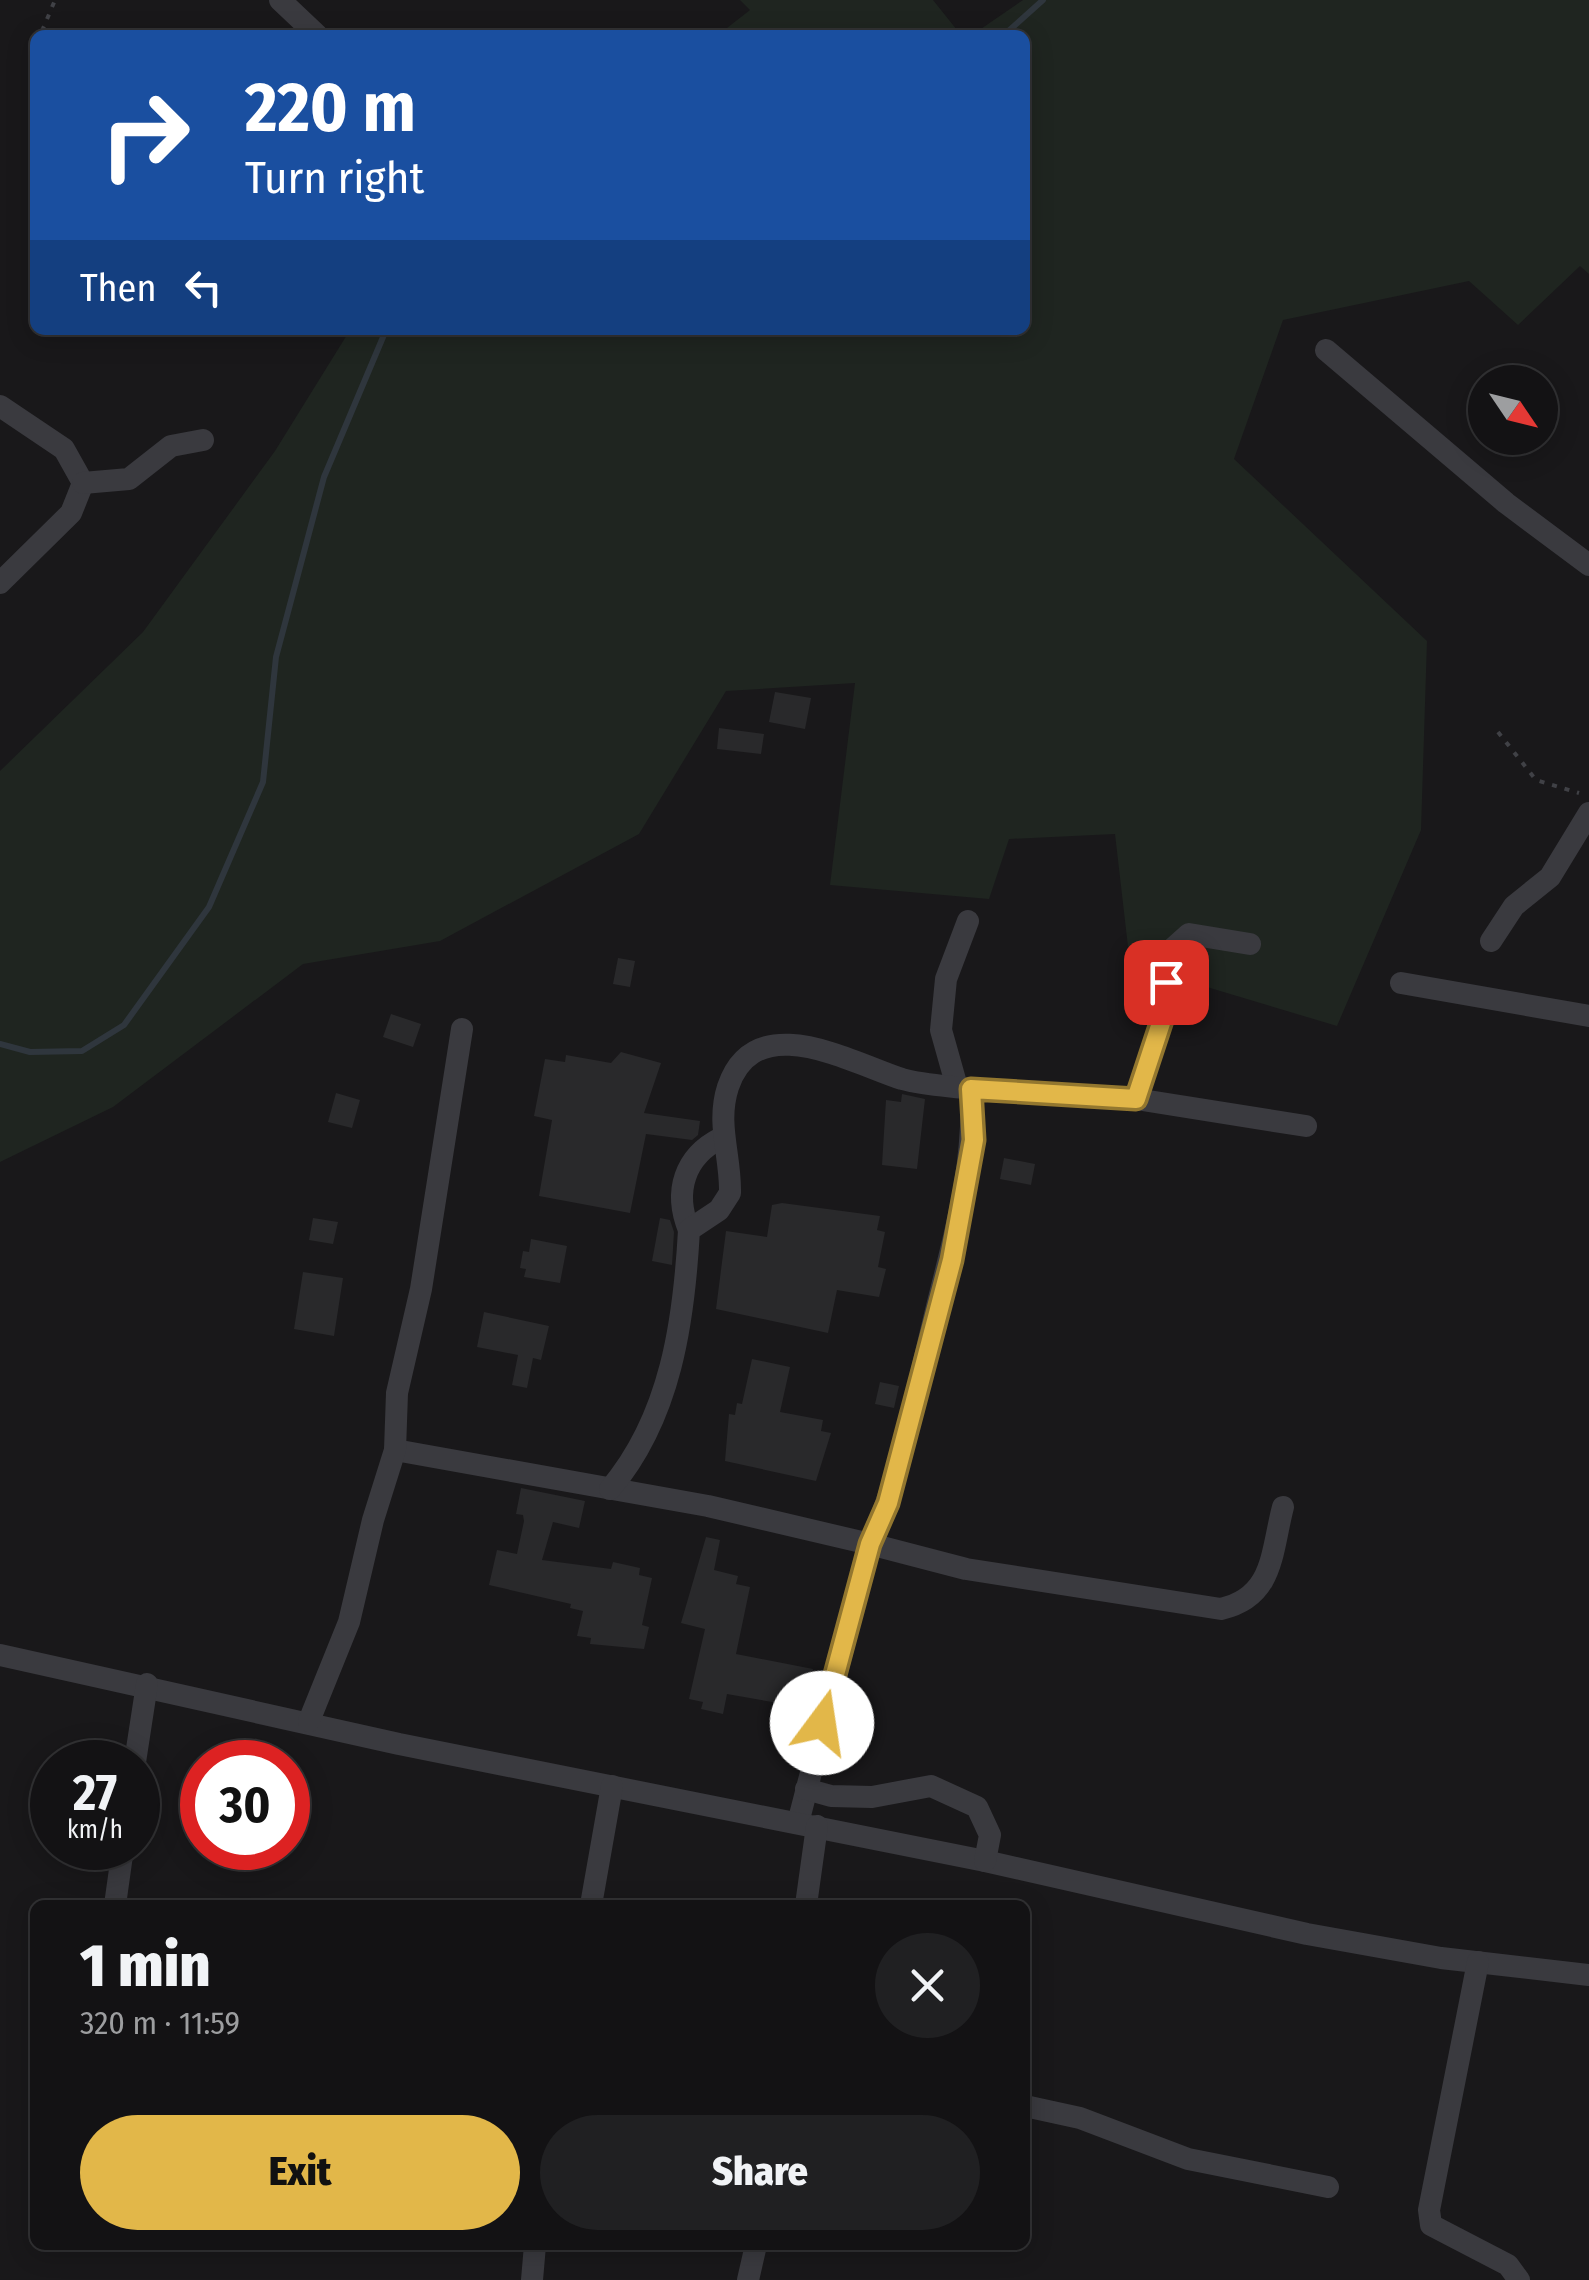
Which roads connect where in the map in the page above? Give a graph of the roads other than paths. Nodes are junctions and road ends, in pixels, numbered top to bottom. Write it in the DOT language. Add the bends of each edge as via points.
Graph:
graph roads {
  1 [pos="280,0"];
  2 [pos="312,30"];
  3 [pos="1326,350"];
  4 [pos="0,406"];
  5 [pos="203,440"];
  6 [pos="83,483"];
  7 [pos="1589,565"];
  8 [pos="0,583"];
  9 [pos="1589,813"];
  10 [pos="968,921"];
  11 [pos="1490,941"];
  12 [pos="1250,944"];
  13 [pos="1401,983"];
  14 [pos="1589,1016"];
  15 [pos="462,1029"];
  16 [pos="964,1088"];
  17 [pos="1136,1099"];
  18 [pos="1306,1126"];
  19 [pos="721,1138"];
  20 [pos="689,1230"];
  21 [pos="396,1450"];
  22 [pos="637,1458"];
  23 [pos="610,1489"];
  24 [pos="639,1496"];
  25 [pos="1282,1507"];
  26 [pos="870,1544"];
  27 [pos="0,1655"];
  28 [pos="147,1684"];
  29 [pos="308,1721"];
  30 [pos="138,1740"];
  31 [pos="612,1786"];
  32 [pos="806,1789"];
  33 [pos="807,1825"];
  34 [pos="985,1861"];
  35 [pos="120,1870"];
  36 [pos="116,1900"];
  37 [pos="592,1900"];
  38 [pos="806,1900"];
  39 [pos="1478,1962"];
  40 [pos="1589,1975"];
  41 [pos="1030,2107"];
  42 [pos="1328,2188"];
  43 [pos="535,2250"];
  44 [pos="755,2250"];
  45 [pos="532,2280"];
  46 [pos="748,2280"];
  47 [pos="1519,2280"];
  1 -- 2 [label="street"];
  3 -- 7 [label="street"];
  4 -- 6 [label="street" via="64,450"];
  5 -- 6 [label="street" via="171,446 129,479"];
  6 -- 8 [label="street" via="71,513"];
  9 -- 11 [label="street" via="1550,877 1514,906"];
  10 -- 16 [label="street" via="946,980 941,1030"];
  12 -- 17 [label="street" via="1189,934 1170,951 1164,1014"];
  13 -- 14 [label="street"];
  15 -- 21 [label="street" via="421,1288 397,1393"];
  16 -- 17 [label="street"];
  16 -- 19 [label="street" via="905,1080 794,1043 758,1049 742,1059 728,1088"];
  16 -- 26 [label="street" via="974,1140 952,1260 888,1503"];
  17 -- 18 [label="street"];
  19 -- 20 [label="street" via="699,1149 687,1168 682,1188"];
  19 -- 20 [label="street" via="730,1193 719,1210"];
  20 -- 22 [label="street" via="685,1300 663,1397"];
  21 -- 23 [label="street"];
  21 -- 29 [label="street" via="349,1622"];
  22 -- 23 [label="street"];
  22 -- 24 [label="street"];
  23 -- 24 [label="street"];
  24 -- 26 [label="street"];
  25 -- 26 [label="street" via="1262,1589 1243,1604 1221,1609 966,1569"];
  26 -- 32 [label="street"];
  27 -- 28 [label="street"];
  28 -- 29 [label="street"];
  28 -- 30 [label="street"];
  29 -- 31 [label="street"];
  31 -- 33 [label="street"];
  31 -- 37 [label="street"];
  32 -- 33 [label="street"];
  32 -- 34 [label="street" via="872,1797 931,1786 976,1807 990,1835"];
  33 -- 34 [label="street"];
  33 -- 38 [label="street"];
  34 -- 39 [label="street" via="1307,1934"];
  35 -- 36 [label="street"];
  39 -- 40 [label="street"];
  39 -- 47 [label="street" via="1429,2210 1431,2225 1508,2265"];
  41 -- 42 [label="street" via="1080,2118 1188,2159"];
  43 -- 45 [label="street"];
  44 -- 46 [label="street"];
}
